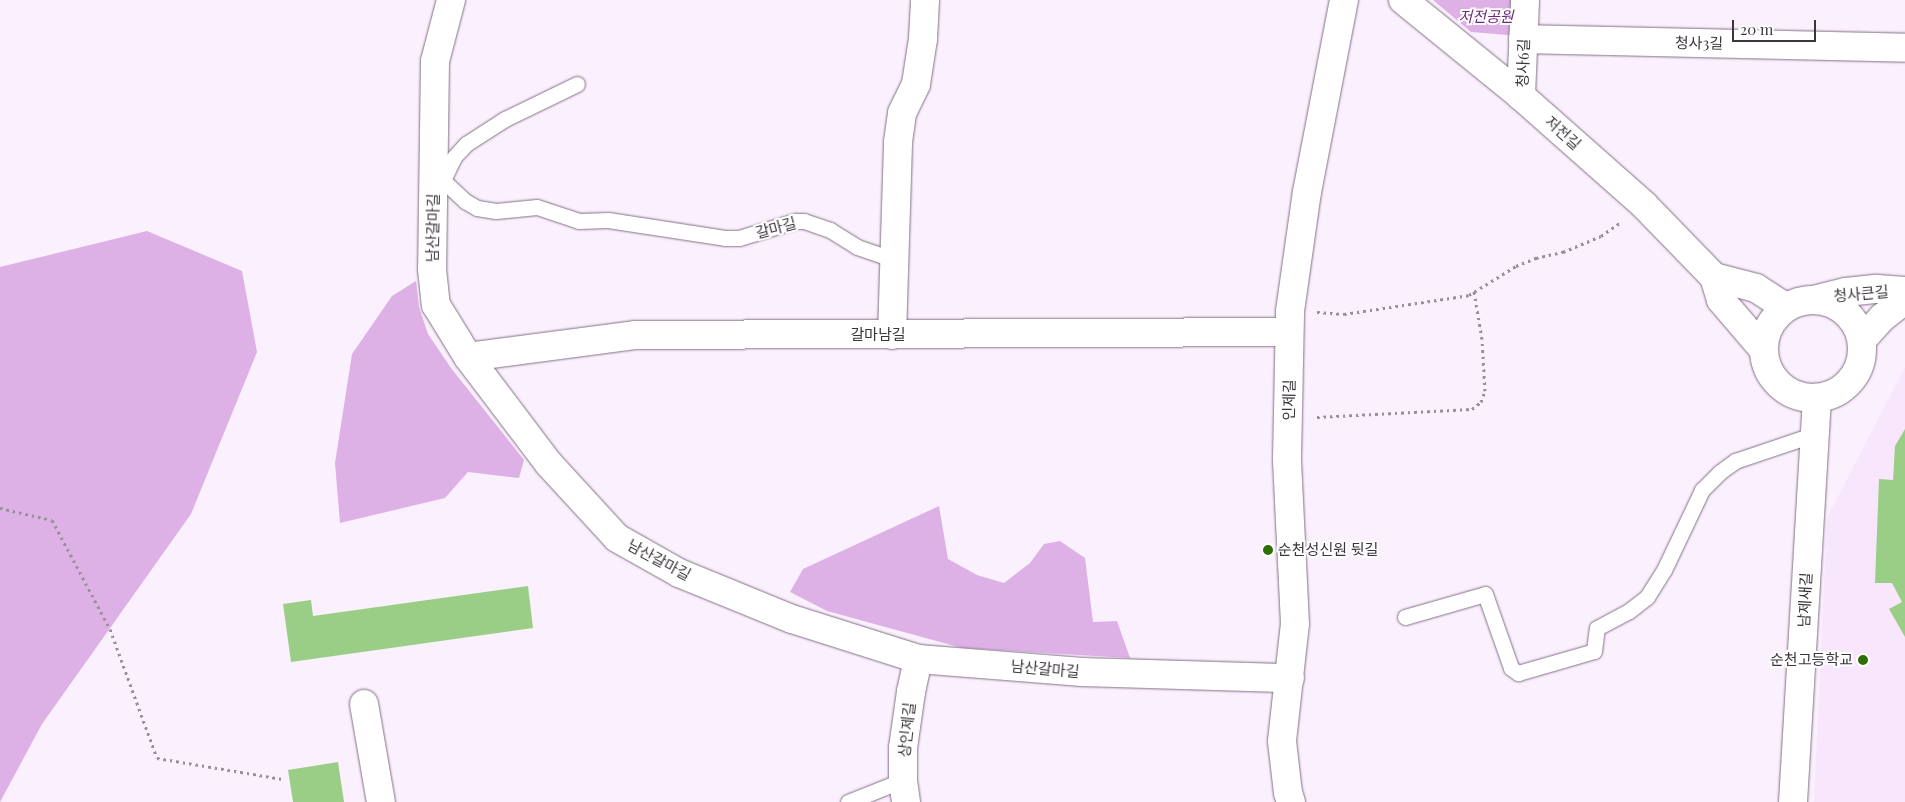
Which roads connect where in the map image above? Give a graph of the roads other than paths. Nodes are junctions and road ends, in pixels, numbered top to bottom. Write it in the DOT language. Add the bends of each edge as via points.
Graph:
graph roads {
  1 [pos="451,0"];
  2 [pos="925,0"];
  3 [pos="1344,0"];
  4 [pos="1403,0"];
  5 [pos="1525,0"];
  6 [pos="1523,39"];
  7 [pos="1905,48"];
  8 [pos="577,84"];
  9 [pos="1522,96"];
  10 [pos="438,175"];
  11 [pos="895,260"];
  12 [pos="1714,277"];
  13 [pos="1905,291"];
  14 [pos="1817,299"];
  15 [pos="1905,300"];
  16 [pos="1785,307"];
  17 [pos="1290,321"];
  18 [pos="892,335"];
  19 [pos="1862,340"];
  20 [pos="1763,349"];
  21 [pos="468,357"];
  22 [pos="1817,398"];
  23 [pos="1815,434"];
  24 [pos="1405,617"];
  25 [pos="918,659"];
  26 [pos="1290,678"];
  27 [pos="364,704"];
  28 [pos="905,791"];
  29 [pos="381,802"];
  30 [pos="848,802"];
  31 [pos="1291,802"];
  32 [pos="1793,802"];
  1 -- 10 [label="street, 남산갈마길" via="435,60"];
  2 -- 11 [label="street" via="916,84 902,113 898,142"];
  3 -- 17 [label="street, 인제길" via="1307,192"];
  4 -- 9 [label="street, 저전길"];
  5 -- 6 [label="street, 청사6길"];
  6 -- 7 [label="street, 청사3길"];
  6 -- 9 [label="street, 청사6길"];
  8 -- 10 [label="lane" via="483,132 466,144"];
  9 -- 12 [label="street, 저전길" via="1644,205"];
  10 -- 11 [label="lane, 갈마길" via="477,208 496,211 537,206 579,221 608,220 725,238 739,238 804,221 830,230 857,247"];
  10 -- 21 [label="street, 남산갈마길" via="432,269 436,305"];
  11 -- 18 [label="street"];
  12 -- 16 [label="street" via="1756,288"];
  12 -- 20 [label="street, 저전길" via="1721,300"];
  13 -- 14 [label="street, 청사큰길" via="1862,291"];
  14 -- 16 [label="street"];
  14 -- 19 [label="street" via="1846,312"];
  15 -- 19 [label="street, 청사큰길" via="1883,316"];
  16 -- 20 [label="street" via="1766,333"];
  17 -- 18 [label="street, 갈마남길"];
  17 -- 26 [label="street, 인제길" via="1287,458 1295,624"];
  18 -- 21 [label="street, 갈마남길" via="635,335"];
  19 -- 22 [label="street" via="1862,356 1847,385 1833,394"];
  20 -- 22 [label="street" via="1766,365 1786,390"];
  21 -- 25 [label="street, 남산갈마길" via="548,464 599,520 631,548 679,573 792,619"];
  22 -- 23 [label="street, 남제새길"];
  23 -- 24 [label="lane" via="1735,461 1720,472 1702,490 1664,570 1647,597 1597,628 1594,651 1518,673 1511,668 1485,594"];
  23 -- 32 [label="street, 남제새길"];
  25 -- 26 [label="street, 남산갈마길" via="1082,672"];
  25 -- 28 [label="street, 상인제길" via="903,748"];
  26 -- 31 [label="street, 인제길" via="1282,742"];
  27 -- 29 [label="street"];
  28 -- 30 [label="lane"];
}
